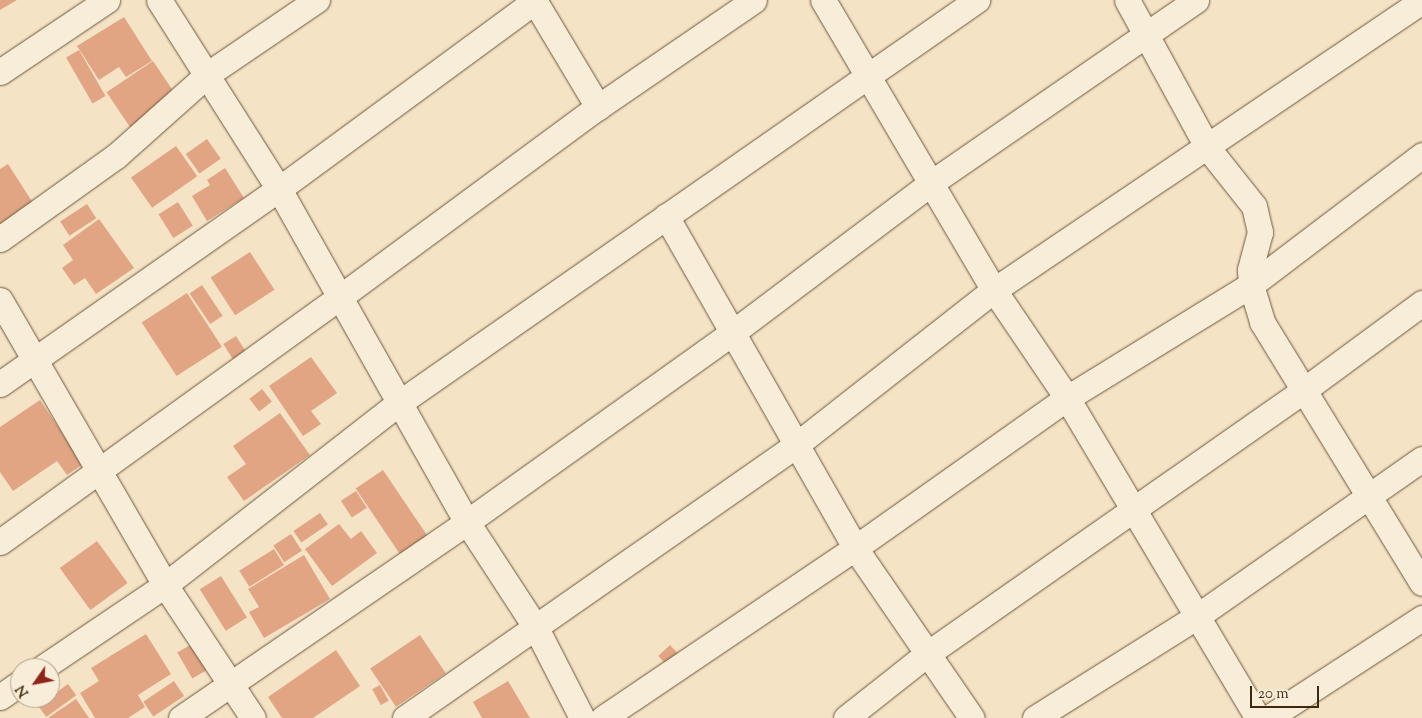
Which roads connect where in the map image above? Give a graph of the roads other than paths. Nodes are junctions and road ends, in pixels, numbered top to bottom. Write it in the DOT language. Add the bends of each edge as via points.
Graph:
graph roads {
  1 [pos="107,0"];
  2 [pos="159,0"];
  3 [pos="317,0"];
  4 [pos="535,0"];
  5 [pos="754,0"];
  6 [pos="823,0"];
  7 [pos="977,0"];
  8 [pos="1127,0"];
  9 [pos="1196,0"];
  10 [pos="1419,4"];
  11 [pos="1147,32"];
  12 [pos="0,72"];
  13 [pos="208,74"];
  14 [pos="867,78"];
  15 [pos="598,107"];
  16 [pos="1207,147"];
  17 [pos="1422,155"];
  18 [pos="931,183"];
  19 [pos="279,189"];
  20 [pos="666,216"];
  21 [pos="0,239"];
  22 [pos="1251,285"];
  23 [pos="994,290"];
  24 [pos="340,297"];
  25 [pos="0,300"];
  26 [pos="1422,303"];
  27 [pos="732,333"];
  28 [pos="32,359"];
  29 [pos="0,384"];
  30 [pos="1304,390"];
  31 [pos="1067,398"];
  32 [pos="399,403"];
  33 [pos="796,445"];
  34 [pos="1422,459"];
  35 [pos="97,471"];
  36 [pos="1368,499"];
  37 [pos="1131,508"];
  38 [pos="467,522"];
  39 [pos="0,542"];
  40 [pos="856,548"];
  41 [pos="1422,583"];
  42 [pos="166,585"];
  43 [pos="1198,615"];
  44 [pos="1422,618"];
  45 [pos="536,628"];
  46 [pos="927,654"];
  47 [pos="57,658"];
  48 [pos="230,684"];
  49 [pos="181,718"];
  50 [pos="252,718"];
  51 [pos="405,718"];
  52 [pos="582,718"];
  53 [pos="603,718"];
  54 [pos="846,718"];
  55 [pos="972,718"];
  56 [pos="1035,718"];
  57 [pos="1258,718"];
  58 [pos="1268,718"];
  1 -- 12 [label="street"];
  2 -- 13 [label="street"];
  3 -- 13 [label="street"];
  4 -- 15 [label="street"];
  4 -- 19 [label="street"];
  5 -- 15 [label="street"];
  6 -- 14 [label="street"];
  7 -- 14 [label="street"];
  8 -- 11 [label="street"];
  9 -- 11 [label="street"];
  10 -- 16 [label="street"];
  11 -- 16 [label="street"];
  11 -- 18 [label="street" via="1102,67"];
  13 -- 19 [label="street"];
  13 -- 21 [label="street" via="116,156"];
  14 -- 18 [label="street"];
  14 -- 20 [label="street"];
  15 -- 24 [label="street"];
  16 -- 22 [label="street" via="1254,206 1260,232 1250,270"];
  16 -- 23 [label="street"];
  17 -- 22 [label="street"];
  18 -- 23 [label="street"];
  18 -- 27 [label="street"];
  19 -- 24 [label="street"];
  19 -- 28 [label="street"];
  20 -- 27 [label="street"];
  20 -- 32 [label="street"];
  22 -- 30 [label="street" via="1262,322"];
  22 -- 31 [label="street"];
  23 -- 31 [label="street"];
  23 -- 33 [label="street"];
  24 -- 32 [label="street"];
  24 -- 35 [label="street"];
  25 -- 28 [label="street"];
  26 -- 30 [label="street"];
  27 -- 33 [label="street"];
  27 -- 38 [label="street"];
  28 -- 29 [label="street"];
  28 -- 35 [label="street"];
  30 -- 36 [label="street"];
  30 -- 37 [label="street"];
  31 -- 37 [label="street"];
  31 -- 40 [label="street"];
  32 -- 38 [label="street"];
  32 -- 42 [label="street"];
  33 -- 40 [label="street"];
  33 -- 45 [label="street"];
  34 -- 36 [label="street"];
  35 -- 39 [label="street"];
  35 -- 42 [label="street"];
  36 -- 41 [label="street"];
  36 -- 43 [label="street"];
  37 -- 43 [label="street"];
  37 -- 46 [label="street"];
  38 -- 45 [label="street"];
  38 -- 48 [label="street"];
  40 -- 46 [label="street"];
  40 -- 53 [label="street"];
  42 -- 47 [label="street"];
  42 -- 48 [label="street"];
  43 -- 56 [label="street"];
  43 -- 57 [label="street"];
  44 -- 58 [label="street"];
  45 -- 51 [label="street"];
  45 -- 52 [label="street"];
  46 -- 54 [label="street"];
  46 -- 55 [label="street"];
  48 -- 49 [label="street"];
  48 -- 50 [label="street"];
}
